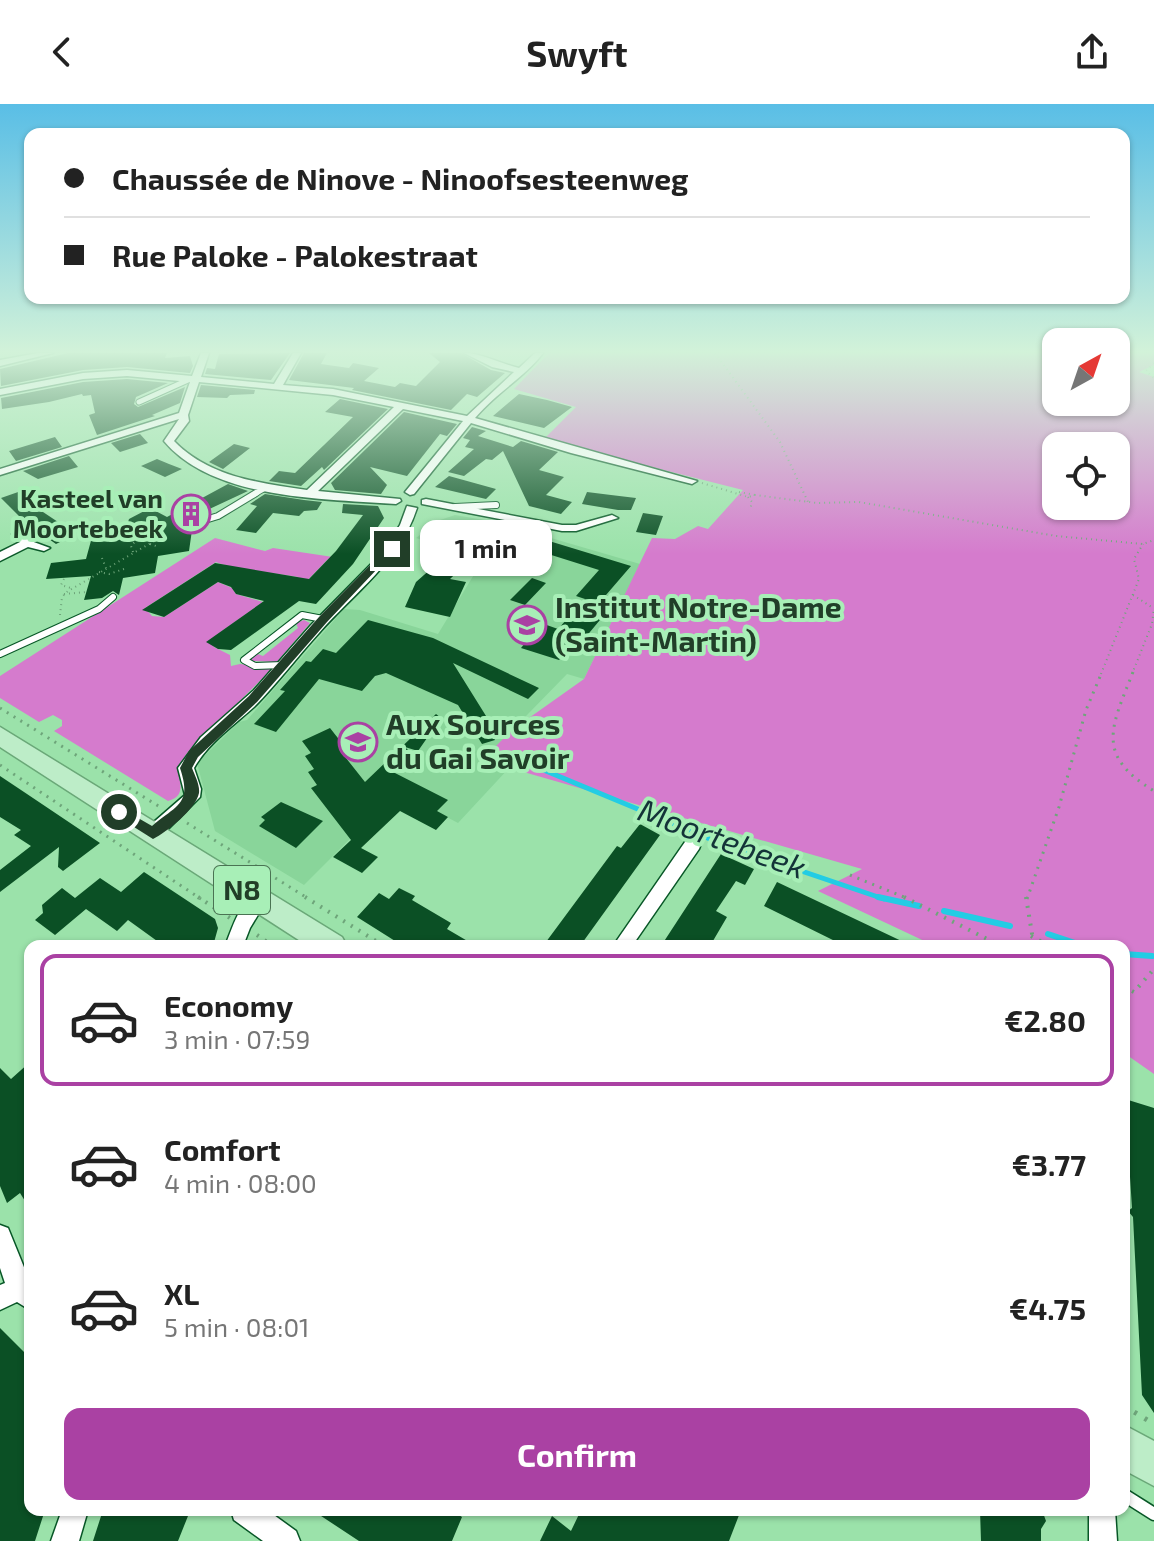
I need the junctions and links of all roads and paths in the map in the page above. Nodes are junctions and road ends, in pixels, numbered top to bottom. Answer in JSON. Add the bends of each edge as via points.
{"nodes":[{"id":1,"x":167,"y":420,"type":"edge"},
{"id":2,"x":184,"y":420,"type":"edge"},
{"id":3,"x":385,"y":420,"type":"edge"},
{"id":4,"x":470,"y":420,"type":"edge"},
{"id":5,"x":474,"y":420,"type":"edge"},
{"id":6,"x":766,"y":420,"type":"edge"},
{"id":7,"x":0,"y":472,"type":"edge"},
{"id":8,"x":692,"y":481,"type":"joint"},
{"id":9,"x":265,"y":488,"type":"junction"},
{"id":10,"x":736,"y":491,"type":"junction"},
{"id":11,"x":410,"y":492,"type":"junction"},
{"id":12,"x":310,"y":493,"type":"junction"},
{"id":13,"x":755,"y":495,"type":"junction"},
{"id":14,"x":748,"y":497,"type":"junction"},
{"id":15,"x":396,"y":501,"type":"junction"},
{"id":16,"x":426,"y":502,"type":"junction"},
{"id":17,"x":808,"y":502,"type":"junction"},
{"id":18,"x":496,"y":505,"type":"dead end"},
{"id":19,"x":455,"y":507,"type":"junction"},
{"id":20,"x":411,"y":508,"type":"junction"},
{"id":21,"x":750,"y":510,"type":"dead end"},
{"id":22,"x":612,"y":518,"type":"dead end"},
{"id":23,"x":192,"y":524,"type":"dead end"},
{"id":24,"x":163,"y":536,"type":"dead end"},
{"id":25,"x":139,"y":537,"type":"dead end"},
{"id":26,"x":1154,"y":540,"type":"edge"},
{"id":27,"x":150,"y":544,"type":"junction"},
{"id":28,"x":1143,"y":544,"type":"junction"},
{"id":29,"x":159,"y":547,"type":"dead end"},
{"id":30,"x":44,"y":548,"type":"dead end"},
{"id":31,"x":133,"y":552,"type":"junction"},
{"id":32,"x":0,"y":557,"type":"edge"},
{"id":33,"x":102,"y":558,"type":"dead end"},
{"id":34,"x":106,"y":568,"type":"junction"},
{"id":35,"x":124,"y":569,"type":"dead end"},
{"id":36,"x":99,"y":572,"type":"junction"},
{"id":37,"x":64,"y":579,"type":"dead end"},
{"id":38,"x":71,"y":588,"type":"junction"},
{"id":39,"x":87,"y":592,"type":"dead end"},
{"id":40,"x":64,"y":594,"type":"junction"},
{"id":41,"x":1133,"y":595,"type":"junction"},
{"id":42,"x":113,"y":597,"type":"dead end"},
{"id":43,"x":1154,"y":608,"type":"edge"},
{"id":44,"x":323,"y":619,"type":"junction"},
{"id":45,"x":62,"y":626,"type":"junction"},
{"id":46,"x":0,"y":654,"type":"edge"},
{"id":47,"x":283,"y":665,"type":"junction"},
{"id":48,"x":0,"y":708,"type":"edge"},
{"id":49,"x":0,"y":736,"type":"edge"},
{"id":50,"x":0,"y":765,"type":"edge"},
{"id":51,"x":1154,"y":791,"type":"edge"},
{"id":52,"x":164,"y":824,"type":"junction"},
{"id":53,"x":693,"y":844,"type":"dead end"},
{"id":54,"x":850,"y":875,"type":"dead end"},
{"id":55,"x":258,"y":900,"type":"junction"},
{"id":56,"x":242,"y":925,"type":"junction"},
{"id":57,"x":1030,"y":936,"type":"junction"},
{"id":58,"x":236,"y":940,"type":"edge"},
{"id":59,"x":264,"y":940,"type":"edge"},
{"id":60,"x":322,"y":940,"type":"edge"},
{"id":61,"x":373,"y":940,"type":"edge"},
{"id":62,"x":626,"y":940,"type":"edge"},
{"id":63,"x":989,"y":940,"type":"edge"},
{"id":64,"x":1032,"y":940,"type":"edge"},
{"id":65,"x":1038,"y":940,"type":"edge"},
{"id":66,"x":1154,"y":969,"type":"edge"},
{"id":67,"x":1130,"y":990,"type":"edge"},
{"id":68,"x":0,"y":1236,"type":"edge"},
{"id":69,"x":12,"y":1293,"type":"edge"},
{"id":70,"x":1130,"y":1410,"type":"edge"},
{"id":71,"x":1154,"y":1424,"type":"edge"},
{"id":72,"x":1130,"y":1450,"type":"edge"},
{"id":73,"x":1154,"y":1465,"type":"edge"},
{"id":74,"x":1130,"y":1499,"type":"edge"},
{"id":75,"x":1154,"y":1514,"type":"edge"},
{"id":76,"x":73,"y":1516,"type":"edge"},
{"id":77,"x":252,"y":1516,"type":"edge"},
{"id":78,"x":1102,"y":1516,"type":"edge"},
{"id":79,"x":65,"y":1541,"type":"edge"},
{"id":80,"x":286,"y":1541,"type":"edge"},
{"id":81,"x":1103,"y":1541,"type":"edge"}],
"edges":[{"from":1,"to":7,"type":"street"},
{"from":2,"to":9,"type":"street","via":[[169,441],[177,454]]},
{"from":3,"to":12,"type":"street"},
{"from":4,"to":11,"type":"street"},
{"from":5,"to":8,"type":"street"},
{"from":6,"to":17,"type":"path","via":[[800,476]]},
{"from":8,"to":10,"type":"path"},
{"from":9,"to":12,"type":"street"},
{"from":9,"to":23,"type":"lane","via":[[209,523]]},
{"from":10,"to":13,"type":"path"},
{"from":10,"to":14,"type":"path"},
{"from":11,"to":15,"type":"street"},
{"from":11,"to":16,"type":"street","via":[[424,494]]},
{"from":12,"to":15,"type":"street"},
{"from":13,"to":14,"type":"path"},
{"from":13,"to":17,"type":"path"},
{"from":14,"to":21,"type":"path"},
{"from":15,"to":20,"type":"street"},
{"from":16,"to":19,"type":"street"},
{"from":16,"to":20,"type":"street"},
{"from":17,"to":28,"type":"path","via":[[859,502],[1056,536]]},
{"from":18,"to":19,"type":"lane"},
{"from":19,"to":22,"type":"street","via":[[562,528]]},
{"from":20,"to":44,"type":"street","via":[[392,549]]},
{"from":24,"to":27,"type":"path"},
{"from":25,"to":31,"type":"path","via":[[131,546]]},
{"from":26,"to":28,"type":"path"},
{"from":27,"to":29,"type":"path"},
{"from":27,"to":31,"type":"path"},
{"from":28,"to":41,"type":"path","via":[[1134,559],[1139,579]]},
{"from":30,"to":32,"type":"street","via":[[23,538]]},
{"from":31,"to":34,"type":"path"},
{"from":33,"to":34,"type":"path"},
{"from":34,"to":36,"type":"path"},
{"from":35,"to":36,"type":"path"},
{"from":36,"to":38,"type":"path"},
{"from":37,"to":38,"type":"path","via":[[61,585]]},
{"from":38,"to":40,"type":"path"},
{"from":39,"to":40,"type":"path"},
{"from":40,"to":45,"type":"path"},
{"from":41,"to":43,"type":"path"},
{"from":41,"to":57,"type":"path","via":[[1086,710],[1059,807],[1026,895]]},
{"from":42,"to":45,"type":"lane"},
{"from":43,"to":51,"type":"path","via":[[1114,729],[1116,758],[1135,780]]},
{"from":44,"to":47,"type":"street"},
{"from":44,"to":47,"type":"lane","via":[[302,615],[244,660],[255,666]]},
{"from":45,"to":46,"type":"lane"},
{"from":47,"to":52,"type":"street","via":[[193,755],[186,768],[192,797]]},
{"from":48,"to":52,"type":"path"},
{"from":49,"to":52,"type":"main road","number":"N8"},
{"from":50,"to":56,"type":"path"},
{"from":52,"to":55,"type":"main road","number":"N8"},
{"from":52,"to":61,"type":"path"},
{"from":53,"to":62,"type":"street"},
{"from":54,"to":63,"type":"path"},
{"from":55,"to":56,"type":"street"},
{"from":55,"to":60,"type":"main road","number":"N8"},
{"from":56,"to":58,"type":"street"},
{"from":56,"to":59,"type":"path"},
{"from":57,"to":64,"type":"path"},
{"from":57,"to":65,"type":"path"},
{"from":66,"to":67,"type":"path","via":[[1134,992]]},
{"from":68,"to":69,"type":"street"},
{"from":70,"to":71,"type":"path"},
{"from":72,"to":73,"type":"main road"},
{"from":74,"to":75,"type":"lane"},
{"from":76,"to":79,"type":"street"},
{"from":77,"to":80,"type":"street"},
{"from":78,"to":81,"type":"street"}]}
